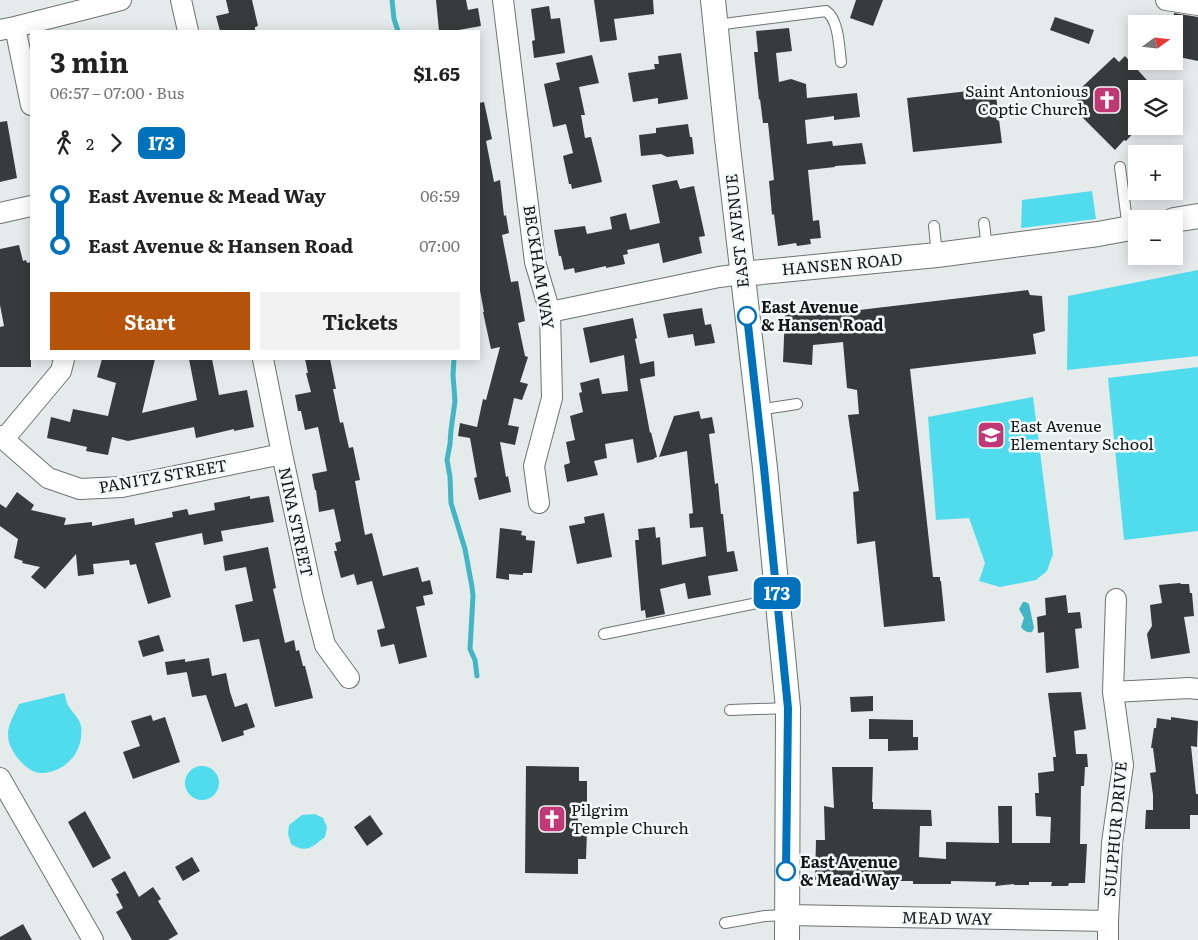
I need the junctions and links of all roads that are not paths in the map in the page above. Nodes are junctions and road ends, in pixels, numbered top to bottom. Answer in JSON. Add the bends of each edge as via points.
{"nodes":[{"id":1,"x":121,"y":0,"type":"edge"},
{"id":2,"x":181,"y":0,"type":"edge"},
{"id":3,"x":503,"y":0,"type":"edge"},
{"id":4,"x":713,"y":0,"type":"edge"},
{"id":5,"x":1166,"y":0,"type":"edge"},
{"id":6,"x":1198,"y":5,"type":"edge"},
{"id":7,"x":716,"y":25,"type":"junction"},
{"id":8,"x":7,"y":29,"type":"edge"},
{"id":9,"x":188,"y":30,"type":"edge"},
{"id":10,"x":841,"y":62,"type":"dead end"},
{"id":11,"x":30,"y":102,"type":"edge"},
{"id":12,"x":1120,"y":167,"type":"dead end"},
{"id":13,"x":30,"y":206,"type":"edge"},
{"id":14,"x":1128,"y":210,"type":"edge"},
{"id":15,"x":0,"y":213,"type":"edge"},
{"id":16,"x":1198,"y":216,"type":"edge"},
{"id":17,"x":1183,"y":218,"type":"edge"},
{"id":18,"x":984,"y":223,"type":"dead end"},
{"id":19,"x":934,"y":226,"type":"dead end"},
{"id":20,"x":1128,"y":229,"type":"edge"},
{"id":21,"x":987,"y":249,"type":"junction"},
{"id":22,"x":937,"y":256,"type":"junction"},
{"id":23,"x":742,"y":274,"type":"junction"},
{"id":24,"x":550,"y":312,"type":"junction"},
{"id":25,"x":64,"y":360,"type":"edge"},
{"id":26,"x":264,"y":360,"type":"edge"},
{"id":27,"x":797,"y":404,"type":"dead end"},
{"id":28,"x":758,"y":410,"type":"junction"},
{"id":29,"x":2,"y":438,"type":"edge"},
{"id":30,"x":282,"y":454,"type":"junction"},
{"id":31,"x":539,"y":504,"type":"dead end"},
{"id":32,"x":1116,"y":599,"type":"dead end"},
{"id":33,"x":778,"y":600,"type":"junction"},
{"id":34,"x":604,"y":634,"type":"dead end"},
{"id":35,"x":349,"y":678,"type":"dead end"},
{"id":36,"x":1198,"y":690,"type":"edge"},
{"id":37,"x":1113,"y":692,"type":"junction"},
{"id":38,"x":788,"y":708,"type":"junction"},
{"id":39,"x":730,"y":710,"type":"dead end"},
{"id":40,"x":0,"y":778,"type":"edge"},
{"id":41,"x":787,"y":915,"type":"junction"},
{"id":42,"x":726,"y":923,"type":"dead end"},
{"id":43,"x":1108,"y":930,"type":"edge"},
{"id":44,"x":93,"y":940,"type":"edge"},
{"id":45,"x":787,"y":940,"type":"edge"}],
"edges":[{"from":1,"to":8,"type":"street"},
{"from":2,"to":9,"type":"street"},
{"from":3,"to":24,"type":"street","name":"BECKHAM WAY","via":[[535,262]]},
{"from":4,"to":7,"type":"street","name":"EAST AVENUE"},
{"from":5,"to":6,"type":"street"},
{"from":7,"to":10,"type":"lane","via":[[826,11],[833,18]]},
{"from":7,"to":23,"type":"street","name":"EAST AVENUE"},
{"from":8,"to":11,"type":"street"},
{"from":12,"to":14,"type":"lane"},
{"from":13,"to":15,"type":"street"},
{"from":16,"to":17,"type":"street"},
{"from":18,"to":21,"type":"lane"},
{"from":19,"to":22,"type":"lane"},
{"from":20,"to":21,"type":"street","name":"HANSEN ROAD"},
{"from":21,"to":22,"type":"street","name":"HANSEN ROAD"},
{"from":22,"to":23,"type":"street","name":"HANSEN ROAD"},
{"from":23,"to":24,"type":"street","name":"HANSEN ROAD"},
{"from":23,"to":28,"type":"street","name":"EAST AVENUE"},
{"from":24,"to":31,"type":"street","name":"BECKHAM WAY","via":[[552,398],[534,466]]},
{"from":25,"to":29,"type":"street","via":[[61,371]]},
{"from":26,"to":30,"type":"street","name":"NINA STREET"},
{"from":27,"to":28,"type":"lane"},
{"from":28,"to":33,"type":"street","name":"EAST AVENUE"},
{"from":29,"to":30,"type":"street","name":"PANITZ STREET","via":[[48,478],[80,489],[122,486]]},
{"from":30,"to":35,"type":"street","name":"NINA STREET","via":[[325,645]]},
{"from":32,"to":37,"type":"street","name":"SULPHUR DRIVE"},
{"from":33,"to":34,"type":"lane"},
{"from":33,"to":38,"type":"street","name":"EAST AVENUE"},
{"from":36,"to":37,"type":"street"},
{"from":37,"to":43,"type":"street","name":"SULPHUR DRIVE","via":[[1123,765],[1112,843]]},
{"from":38,"to":39,"type":"lane"},
{"from":38,"to":41,"type":"street","name":"EAST AVENUE"},
{"from":40,"to":44,"type":"street"},
{"from":41,"to":42,"type":"lane"},
{"from":41,"to":43,"type":"street","name":"MEAD WAY"},
{"from":41,"to":45,"type":"street","name":"EAST AVENUE"}]}
